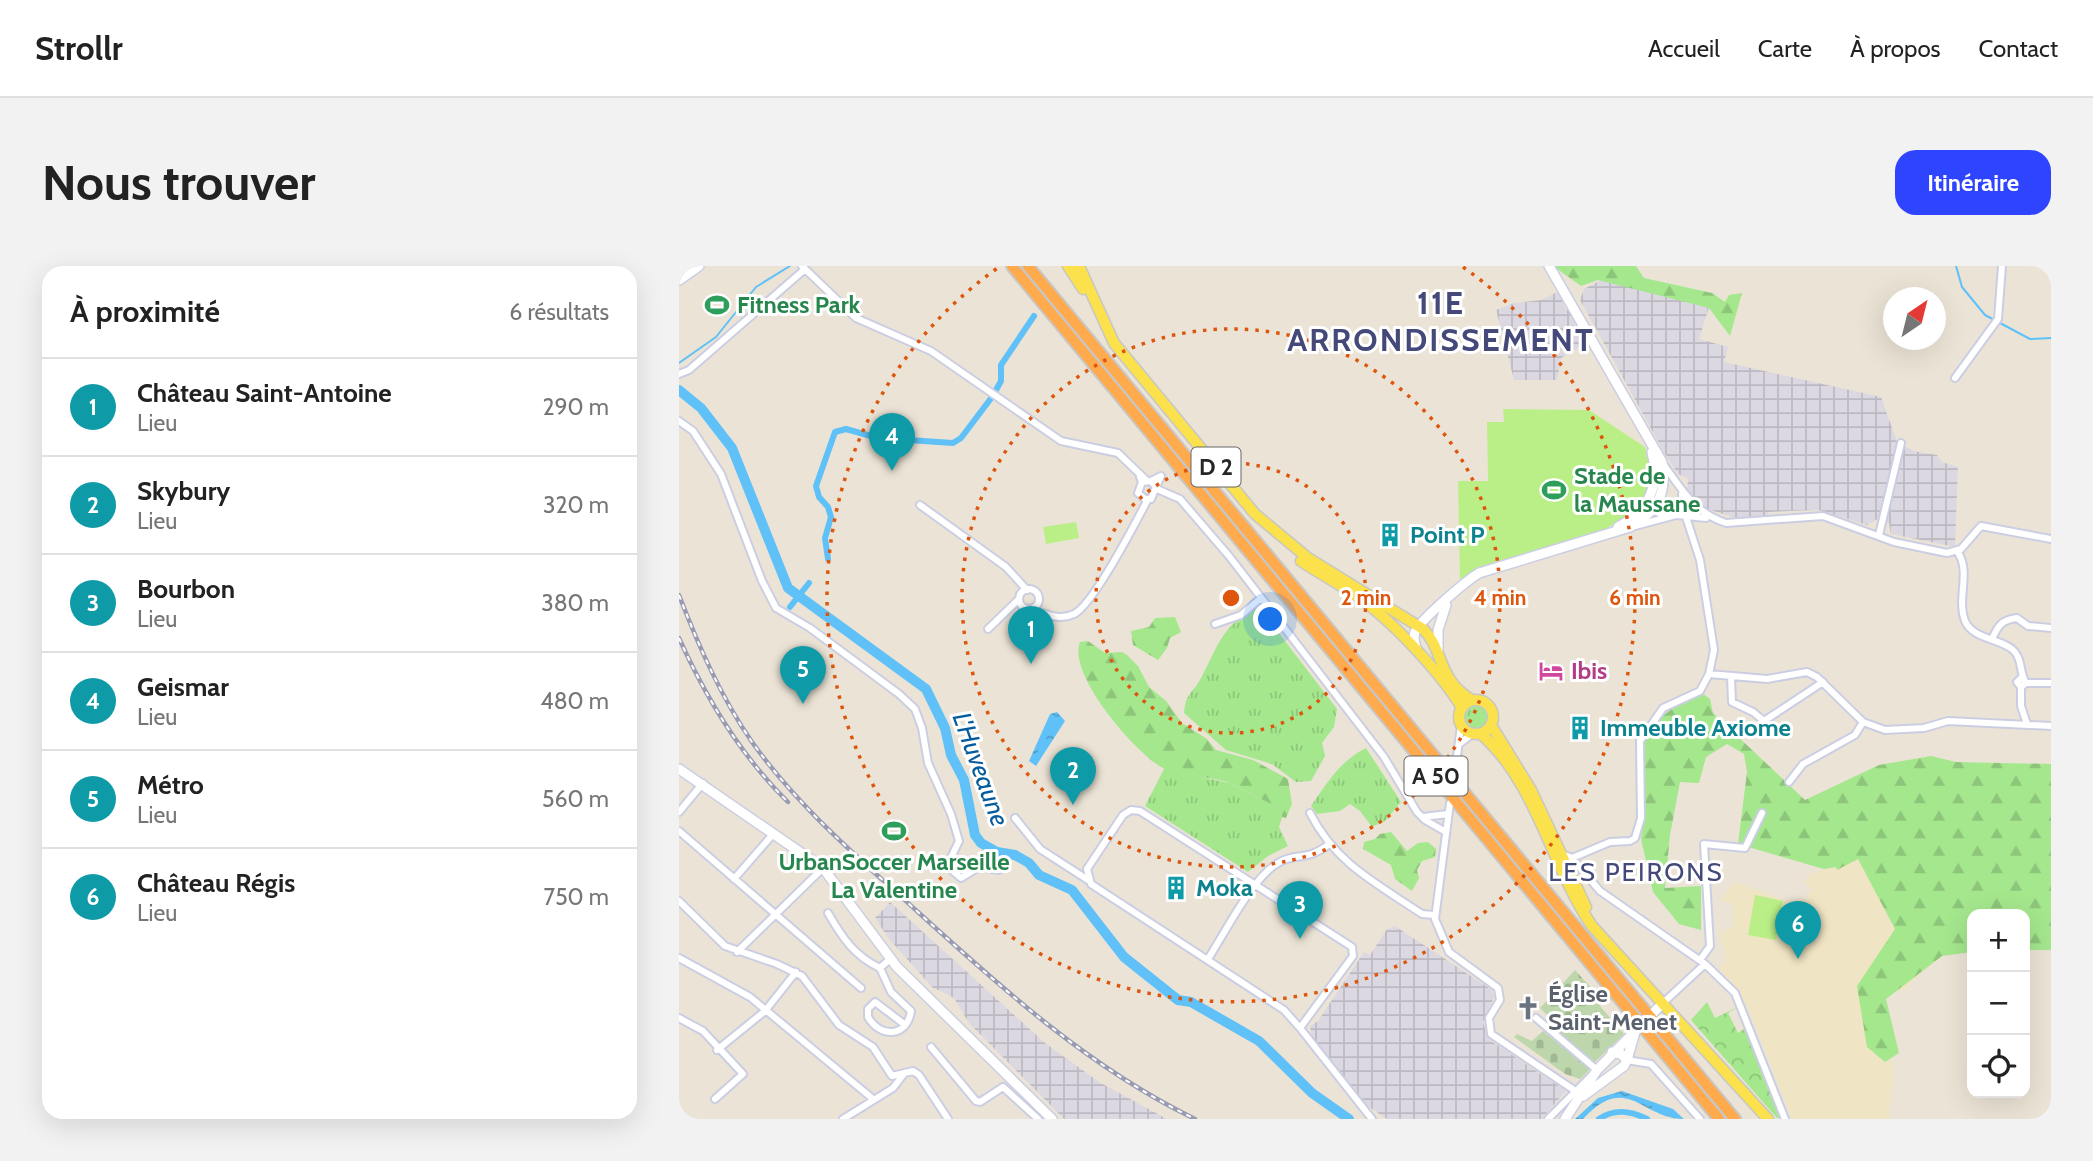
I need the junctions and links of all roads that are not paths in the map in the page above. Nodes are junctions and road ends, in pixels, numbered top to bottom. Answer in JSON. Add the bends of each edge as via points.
{"nodes":[{"id":1,"x":691,"y":266,"type":"edge"},
{"id":2,"x":699,"y":266,"type":"edge"},
{"id":3,"x":1012,"y":266,"type":"edge"},
{"id":4,"x":1028,"y":266,"type":"edge"},
{"id":5,"x":1068,"y":266,"type":"edge"},
{"id":6,"x":1079,"y":266,"type":"edge"},
{"id":7,"x":1085,"y":266,"type":"edge"},
{"id":8,"x":1549,"y":266,"type":"edge"},
{"id":9,"x":2002,"y":266,"type":"edge"},
{"id":10,"x":804,"y":268,"type":"edge"},
{"id":11,"x":679,"y":275,"type":"edge"},
{"id":12,"x":679,"y":280,"type":"edge"},
{"id":13,"x":1095,"y":304,"type":"junction"},
{"id":14,"x":679,"y":374,"type":"edge"},
{"id":15,"x":1955,"y":378,"type":"dead end"},
{"id":16,"x":679,"y":421,"type":"edge"},
{"id":17,"x":1901,"y":443,"type":"dead end"},
{"id":18,"x":1651,"y":449,"type":"junction"},
{"id":19,"x":1662,"y":463,"type":"junction"},
{"id":20,"x":1162,"y":475,"type":"dead end"},
{"id":21,"x":1664,"y":485,"type":"junction"},
{"id":22,"x":1151,"y":486,"type":"junction"},
{"id":23,"x":1681,"y":491,"type":"junction"},
{"id":24,"x":1652,"y":494,"type":"junction"},
{"id":25,"x":1145,"y":499,"type":"junction"},
{"id":26,"x":921,"y":505,"type":"dead end"},
{"id":27,"x":1654,"y":510,"type":"junction"},
{"id":28,"x":1676,"y":514,"type":"junction"},
{"id":29,"x":1685,"y":514,"type":"junction"},
{"id":30,"x":1665,"y":517,"type":"junction"},
{"id":31,"x":1711,"y":518,"type":"junction"},
{"id":32,"x":1630,"y":527,"type":"junction"},
{"id":33,"x":1601,"y":535,"type":"junction"},
{"id":34,"x":1879,"y":535,"type":"junction"},
{"id":35,"x":2051,"y":539,"type":"edge"},
{"id":36,"x":1957,"y":551,"type":"junction"},
{"id":37,"x":1018,"y":583,"type":"junction"},
{"id":38,"x":1027,"y":590,"type":"junction"},
{"id":39,"x":1451,"y":595,"type":"junction"},
{"id":40,"x":1019,"y":597,"type":"junction"},
{"id":41,"x":1261,"y":598,"type":"junction"},
{"id":42,"x":1038,"y":601,"type":"junction"},
{"id":43,"x":1086,"y":601,"type":"junction"},
{"id":44,"x":1023,"y":607,"type":"junction"},
{"id":45,"x":1031,"y":609,"type":"junction"},
{"id":46,"x":1008,"y":610,"type":"junction"},
{"id":47,"x":1430,"y":617,"type":"junction"},
{"id":48,"x":1403,"y":620,"type":"junction"},
{"id":49,"x":1215,"y":624,"type":"dead end"},
{"id":50,"x":1417,"y":627,"type":"junction"},
{"id":51,"x":2051,"y":628,"type":"edge"},
{"id":52,"x":988,"y":629,"type":"dead end"},
{"id":53,"x":1991,"y":639,"type":"junction"},
{"id":54,"x":1422,"y":659,"type":"junction"},
{"id":55,"x":1440,"y":664,"type":"junction"},
{"id":56,"x":1709,"y":674,"type":"junction"},
{"id":57,"x":1731,"y":677,"type":"junction"},
{"id":58,"x":1823,"y":682,"type":"junction"},
{"id":59,"x":2023,"y":683,"type":"junction"},
{"id":60,"x":2051,"y":683,"type":"edge"},
{"id":61,"x":1472,"y":700,"type":"junction"},
{"id":62,"x":2021,"y":706,"type":"junction"},
{"id":63,"x":1462,"y":708,"type":"junction"},
{"id":64,"x":1764,"y":721,"type":"junction"},
{"id":65,"x":1863,"y":722,"type":"junction"},
{"id":66,"x":2020,"y":723,"type":"junction"},
{"id":67,"x":1491,"y":725,"type":"junction"},
{"id":68,"x":1461,"y":726,"type":"junction"},
{"id":69,"x":2051,"y":726,"type":"edge"},
{"id":70,"x":1775,"y":730,"type":"dead end"},
{"id":71,"x":1476,"y":734,"type":"junction"},
{"id":72,"x":1458,"y":746,"type":"junction"},
{"id":73,"x":679,"y":763,"type":"edge"},
{"id":74,"x":679,"y":769,"type":"edge"},
{"id":75,"x":1455,"y":771,"type":"dead end"},
{"id":76,"x":1789,"y":782,"type":"dead end"},
{"id":77,"x":703,"y":783,"type":"junction"},
{"id":78,"x":1450,"y":803,"type":"dead end"},
{"id":79,"x":679,"y":812,"type":"edge"},
{"id":80,"x":1310,"y":813,"type":"dead end"},
{"id":81,"x":1762,"y":813,"type":"dead end"},
{"id":82,"x":1448,"y":814,"type":"junction"},
{"id":83,"x":1421,"y":817,"type":"junction"},
{"id":84,"x":1015,"y":818,"type":"dead end"},
{"id":85,"x":679,"y":831,"type":"edge"},
{"id":86,"x":775,"y":832,"type":"junction"},
{"id":87,"x":1446,"y":832,"type":"junction"},
{"id":88,"x":1328,"y":845,"type":"junction"},
{"id":89,"x":1562,"y":854,"type":"junction"},
{"id":90,"x":1572,"y":858,"type":"junction"},
{"id":91,"x":823,"y":868,"type":"junction"},
{"id":92,"x":999,"y":870,"type":"dead end"},
{"id":93,"x":734,"y":879,"type":"junction"},
{"id":94,"x":1088,"y":880,"type":"junction"},
{"id":95,"x":1566,"y":880,"type":"junction"},
{"id":96,"x":1591,"y":884,"type":"junction"},
{"id":97,"x":1256,"y":886,"type":"junction"},
{"id":98,"x":1578,"y":889,"type":"junction"},
{"id":99,"x":679,"y":901,"type":"edge"},
{"id":100,"x":774,"y":913,"type":"junction"},
{"id":101,"x":828,"y":913,"type":"dead end"},
{"id":102,"x":1434,"y":915,"type":"junction"},
{"id":103,"x":1605,"y":937,"type":"junction"},
{"id":104,"x":737,"y":952,"type":"junction"},
{"id":105,"x":679,"y":958,"type":"edge"},
{"id":106,"x":890,"y":959,"type":"junction"},
{"id":107,"x":1210,"y":961,"type":"junction"},
{"id":108,"x":1702,"y":962,"type":"junction"},
{"id":109,"x":880,"y":968,"type":"junction"},
{"id":110,"x":796,"y":972,"type":"junction"},
{"id":111,"x":862,"y":988,"type":"dead end"},
{"id":112,"x":1663,"y":1003,"type":"junction"},
{"id":113,"x":1637,"y":1009,"type":"junction"},
{"id":114,"x":765,"y":1011,"type":"junction"},
{"id":115,"x":679,"y":1017,"type":"edge"},
{"id":116,"x":1536,"y":1018,"type":"dead end"},
{"id":117,"x":904,"y":1024,"type":"junction"},
{"id":118,"x":1300,"y":1028,"type":"junction"},
{"id":119,"x":1637,"y":1030,"type":"junction"},
{"id":120,"x":931,"y":1047,"type":"dead end"},
{"id":121,"x":717,"y":1050,"type":"junction"},
{"id":122,"x":1612,"y":1052,"type":"junction"},
{"id":123,"x":1627,"y":1060,"type":"junction"},
{"id":124,"x":1597,"y":1070,"type":"junction"},
{"id":125,"x":903,"y":1075,"type":"junction"},
{"id":126,"x":1611,"y":1077,"type":"junction"},
{"id":127,"x":1736,"y":1086,"type":"junction"},
{"id":128,"x":1574,"y":1090,"type":"junction"},
{"id":129,"x":715,"y":1099,"type":"dead end"},
{"id":130,"x":873,"y":1099,"type":"junction"},
{"id":131,"x":1574,"y":1104,"type":"junction"},
{"id":132,"x":1784,"y":1118,"type":"edge"},
{"id":133,"x":843,"y":1119,"type":"edge"},
{"id":134,"x":948,"y":1119,"type":"edge"},
{"id":135,"x":1038,"y":1119,"type":"edge"},
{"id":136,"x":1052,"y":1119,"type":"edge"},
{"id":137,"x":1372,"y":1119,"type":"edge"},
{"id":138,"x":1548,"y":1119,"type":"edge"},
{"id":139,"x":1565,"y":1119,"type":"edge"},
{"id":140,"x":1700,"y":1119,"type":"edge"},
{"id":141,"x":1719,"y":1119,"type":"edge"},
{"id":142,"x":1735,"y":1119,"type":"edge"},
{"id":143,"x":1759,"y":1119,"type":"edge"},
{"id":144,"x":1768,"y":1119,"type":"edge"}],
"edges":[{"from":1,"to":11,"type":"main road"},
{"from":2,"to":12,"type":"main road"},
{"from":3,"to":113,"type":"highway","number":"A 50"},
{"from":4,"to":113,"type":"highway","number":"A 50"},
{"from":5,"to":54,"type":"main road","number":"D 2","via":[[1113,348],[1262,529],[1305,564],[1362,600]]},
{"from":6,"to":13,"type":"main road","number":"D 2"},
{"from":7,"to":13,"type":"main road"},
{"from":8,"to":18,"type":"main road"},
{"from":9,"to":15,"type":"street","via":[[1996,322]]},
{"from":10,"to":14,"type":"street"},
{"from":10,"to":22,"type":"street","via":[[856,317],[931,351],[1061,441],[1111,450],[1124,457]]},
{"from":13,"to":48,"type":"main road","number":"D 2","via":[[1123,355],[1262,521],[1297,551],[1365,591]]},
{"from":16,"to":92,"type":"street","via":[[693,431],[721,474],[776,607],[915,709],[928,764],[959,841],[947,866],[961,878],[979,867]]},
{"from":17,"to":34,"type":"street"},
{"from":18,"to":19,"type":"main road"},
{"from":18,"to":24,"type":"main road","via":[[1655,466]]},
{"from":19,"to":21,"type":"main road"},
{"from":19,"to":23,"type":"street"},
{"from":20,"to":22,"type":"street"},
{"from":21,"to":23,"type":"street"},
{"from":21,"to":24,"type":"street"},
{"from":21,"to":27,"type":"main road"},
{"from":22,"to":25,"type":"street"},
{"from":22,"to":25,"type":"street","via":[[1138,489]]},
{"from":22,"to":41,"type":"street","via":[[1180,499]]},
{"from":23,"to":28,"type":"street","via":[[1683,504]]},
{"from":23,"to":31,"type":"street"},
{"from":24,"to":27,"type":"street"},
{"from":24,"to":33,"type":"main road","via":[[1631,519]]},
{"from":25,"to":43,"type":"street","via":[[1134,530]]},
{"from":26,"to":37,"type":"street","via":[[1006,567]]},
{"from":27,"to":30,"type":"street"},
{"from":27,"to":32,"type":"main road"},
{"from":28,"to":29,"type":"street"},
{"from":28,"to":30,"type":"street"},
{"from":29,"to":31,"type":"street"},
{"from":29,"to":56,"type":"street","via":[[1700,560],[1714,650]]},
{"from":30,"to":32,"type":"street"},
{"from":31,"to":34,"type":"street","via":[[1746,524],[1823,516]]},
{"from":32,"to":33,"type":"main road"},
{"from":33,"to":39,"type":"main road","via":[[1487,569]]},
{"from":34,"to":36,"type":"street","via":[[1912,547]]},
{"from":35,"to":36,"type":"street","via":[[1981,526]]},
{"from":36,"to":53,"type":"street","via":[[1964,564],[1964,620],[1971,630]]},
{"from":37,"to":38,"type":"street"},
{"from":37,"to":40,"type":"street"},
{"from":38,"to":40,"type":"street"},
{"from":38,"to":42,"type":"street","via":[[1036,593]]},
{"from":39,"to":47,"type":"main road"},
{"from":39,"to":55,"type":"main road","via":[[1438,630]]},
{"from":40,"to":44,"type":"street"},
{"from":40,"to":46,"type":"street"},
{"from":41,"to":49,"type":"street","via":[[1241,615]]},
{"from":41,"to":83,"type":"street","via":[[1384,757]]},
{"from":42,"to":43,"type":"street","via":[[1047,611],[1061,614]]},
{"from":42,"to":45,"type":"street"},
{"from":43,"to":45,"type":"street","via":[[1075,614],[1061,617]]},
{"from":44,"to":45,"type":"street"},
{"from":44,"to":46,"type":"street"},
{"from":46,"to":52,"type":"street"},
{"from":47,"to":48,"type":"main road"},
{"from":47,"to":50,"type":"main road"},
{"from":48,"to":50,"type":"main road","number":"D 2"},
{"from":50,"to":54,"type":"main road","via":[[1413,642]]},
{"from":50,"to":55,"type":"main road","number":"D 2","via":[[1433,642]]},
{"from":51,"to":53,"type":"street","via":[[2007,619]]},
{"from":53,"to":59,"type":"street","via":[[2016,653]]},
{"from":54,"to":63,"type":"main road","number":"D 2"},
{"from":55,"to":61,"type":"main road","number":"D 2","via":[[1460,692]]},
{"from":56,"to":57,"type":"street"},
{"from":56,"to":90,"type":"street","via":[[1700,691],[1663,708],[1640,741],[1641,818],[1635,838],[1609,842]]},
{"from":57,"to":58,"type":"street","via":[[1767,679],[1807,671]]},
{"from":57,"to":64,"type":"street","via":[[1732,702]]},
{"from":58,"to":64,"type":"street"},
{"from":58,"to":65,"type":"street"},
{"from":59,"to":60,"type":"street"},
{"from":59,"to":62,"type":"street"},
{"from":61,"to":63,"type":"main road"},
{"from":61,"to":67,"type":"main road","via":[[1490,708]]},
{"from":62,"to":66,"type":"street"},
{"from":62,"to":66,"type":"street"},
{"from":63,"to":68,"type":"main road"},
{"from":64,"to":70,"type":"street"},
{"from":65,"to":66,"type":"street","via":[[1877,729],[1901,731],[1948,721]]},
{"from":65,"to":76,"type":"street","via":[[1856,734],[1803,764]]},
{"from":66,"to":69,"type":"street"},
{"from":67,"to":71,"type":"main road"},
{"from":67,"to":89,"type":"main road","via":[[1519,768]]},
{"from":68,"to":71,"type":"main road"},
{"from":68,"to":72,"type":"street"},
{"from":71,"to":72,"type":"street"},
{"from":71,"to":95,"type":"main road","via":[[1502,755]]},
{"from":72,"to":75,"type":"street"},
{"from":73,"to":77,"type":"main road"},
{"from":74,"to":77,"type":"main road"},
{"from":77,"to":79,"type":"street"},
{"from":77,"to":86,"type":"main road"},
{"from":78,"to":82,"type":"street"},
{"from":80,"to":88,"type":"street"},
{"from":81,"to":108,"type":"street","via":[[1745,848],[1704,844],[1710,946]]},
{"from":82,"to":83,"type":"street"},
{"from":82,"to":87,"type":"street"},
{"from":83,"to":87,"type":"street"},
{"from":84,"to":94,"type":"street","via":[[1040,849]]},
{"from":85,"to":93,"type":"street"},
{"from":86,"to":91,"type":"main road"},
{"from":86,"to":93,"type":"street"},
{"from":87,"to":102,"type":"street"},
{"from":88,"to":97,"type":"street","via":[[1313,857],[1276,864]]},
{"from":88,"to":102,"type":"street","via":[[1422,914]]},
{"from":89,"to":90,"type":"street"},
{"from":89,"to":98,"type":"main road"},
{"from":90,"to":96,"type":"street"},
{"from":91,"to":100,"type":"street"},
{"from":91,"to":106,"type":"main road"},
{"from":93,"to":100,"type":"street"},
{"from":94,"to":97,"type":"street","via":[[1087,869],[1131,810],[1140,811]]},
{"from":94,"to":107,"type":"street"},
{"from":95,"to":98,"type":"street","via":[[1572,889]]},
{"from":95,"to":103,"type":"main road","via":[[1592,926]]},
{"from":96,"to":98,"type":"street"},
{"from":96,"to":108,"type":"street"},
{"from":97,"to":107,"type":"street"},
{"from":97,"to":118,"type":"street","via":[[1348,943],[1354,952]]},
{"from":98,"to":103,"type":"main road"},
{"from":99,"to":104,"type":"street","via":[[725,947]]},
{"from":100,"to":104,"type":"street"},
{"from":100,"to":111,"type":"street"},
{"from":101,"to":109,"type":"street","via":[[850,948]]},
{"from":102,"to":128,"type":"street","via":[[1449,952],[1498,988],[1500,1000],[1489,1018],[1491,1034]]},
{"from":103,"to":112,"type":"main road"},
{"from":104,"to":110,"type":"street"},
{"from":105,"to":114,"type":"street","via":[[739,990]]},
{"from":106,"to":109,"type":"street"},
{"from":106,"to":136,"type":"main road"},
{"from":107,"to":118,"type":"street","via":[[1284,1010]]},
{"from":108,"to":112,"type":"street"},
{"from":108,"to":132,"type":"street","via":[[1735,993]]},
{"from":109,"to":117,"type":"street","via":[[891,992],[911,1011]]},
{"from":110,"to":114,"type":"street"},
{"from":110,"to":125,"type":"street","via":[[839,1025],[874,1048],[892,1076]]},
{"from":112,"to":119,"type":"main road"},
{"from":112,"to":127,"type":"main road"},
{"from":113,"to":141,"type":"highway","number":"A 50","via":[[1654,1040]]},
{"from":113,"to":142,"type":"highway","number":"A 50","via":[[1660,1029]]},
{"from":114,"to":121,"type":"street"},
{"from":114,"to":130,"type":"street"},
{"from":115,"to":121,"type":"street","via":[[703,1031]]},
{"from":116,"to":124,"type":"street"},
{"from":117,"to":117,"type":"street","via":[[895,1034],[882,1031],[868,1017],[868,1009],[874,1002]]},
{"from":118,"to":137,"type":"street"},
{"from":119,"to":122,"type":"main road"},
{"from":119,"to":123,"type":"main road"},
{"from":120,"to":135,"type":"street","via":[[976,1101],[1003,1087]]},
{"from":121,"to":129,"type":"street","via":[[743,1074]]},
{"from":122,"to":123,"type":"main road"},
{"from":122,"to":124,"type":"main road"},
{"from":123,"to":126,"type":"main road"},
{"from":123,"to":140,"type":"street","via":[[1651,1064]]},
{"from":124,"to":126,"type":"main road"},
{"from":124,"to":128,"type":"street"},
{"from":124,"to":131,"type":"main road"},
{"from":125,"to":130,"type":"street","via":[[893,1088]]},
{"from":125,"to":134,"type":"street","via":[[913,1071],[919,1075]]},
{"from":126,"to":131,"type":"main road"},
{"from":127,"to":143,"type":"main road"},
{"from":127,"to":144,"type":"main road"},
{"from":128,"to":138,"type":"street"},
{"from":130,"to":133,"type":"street"},
{"from":131,"to":139,"type":"main road"}]}
